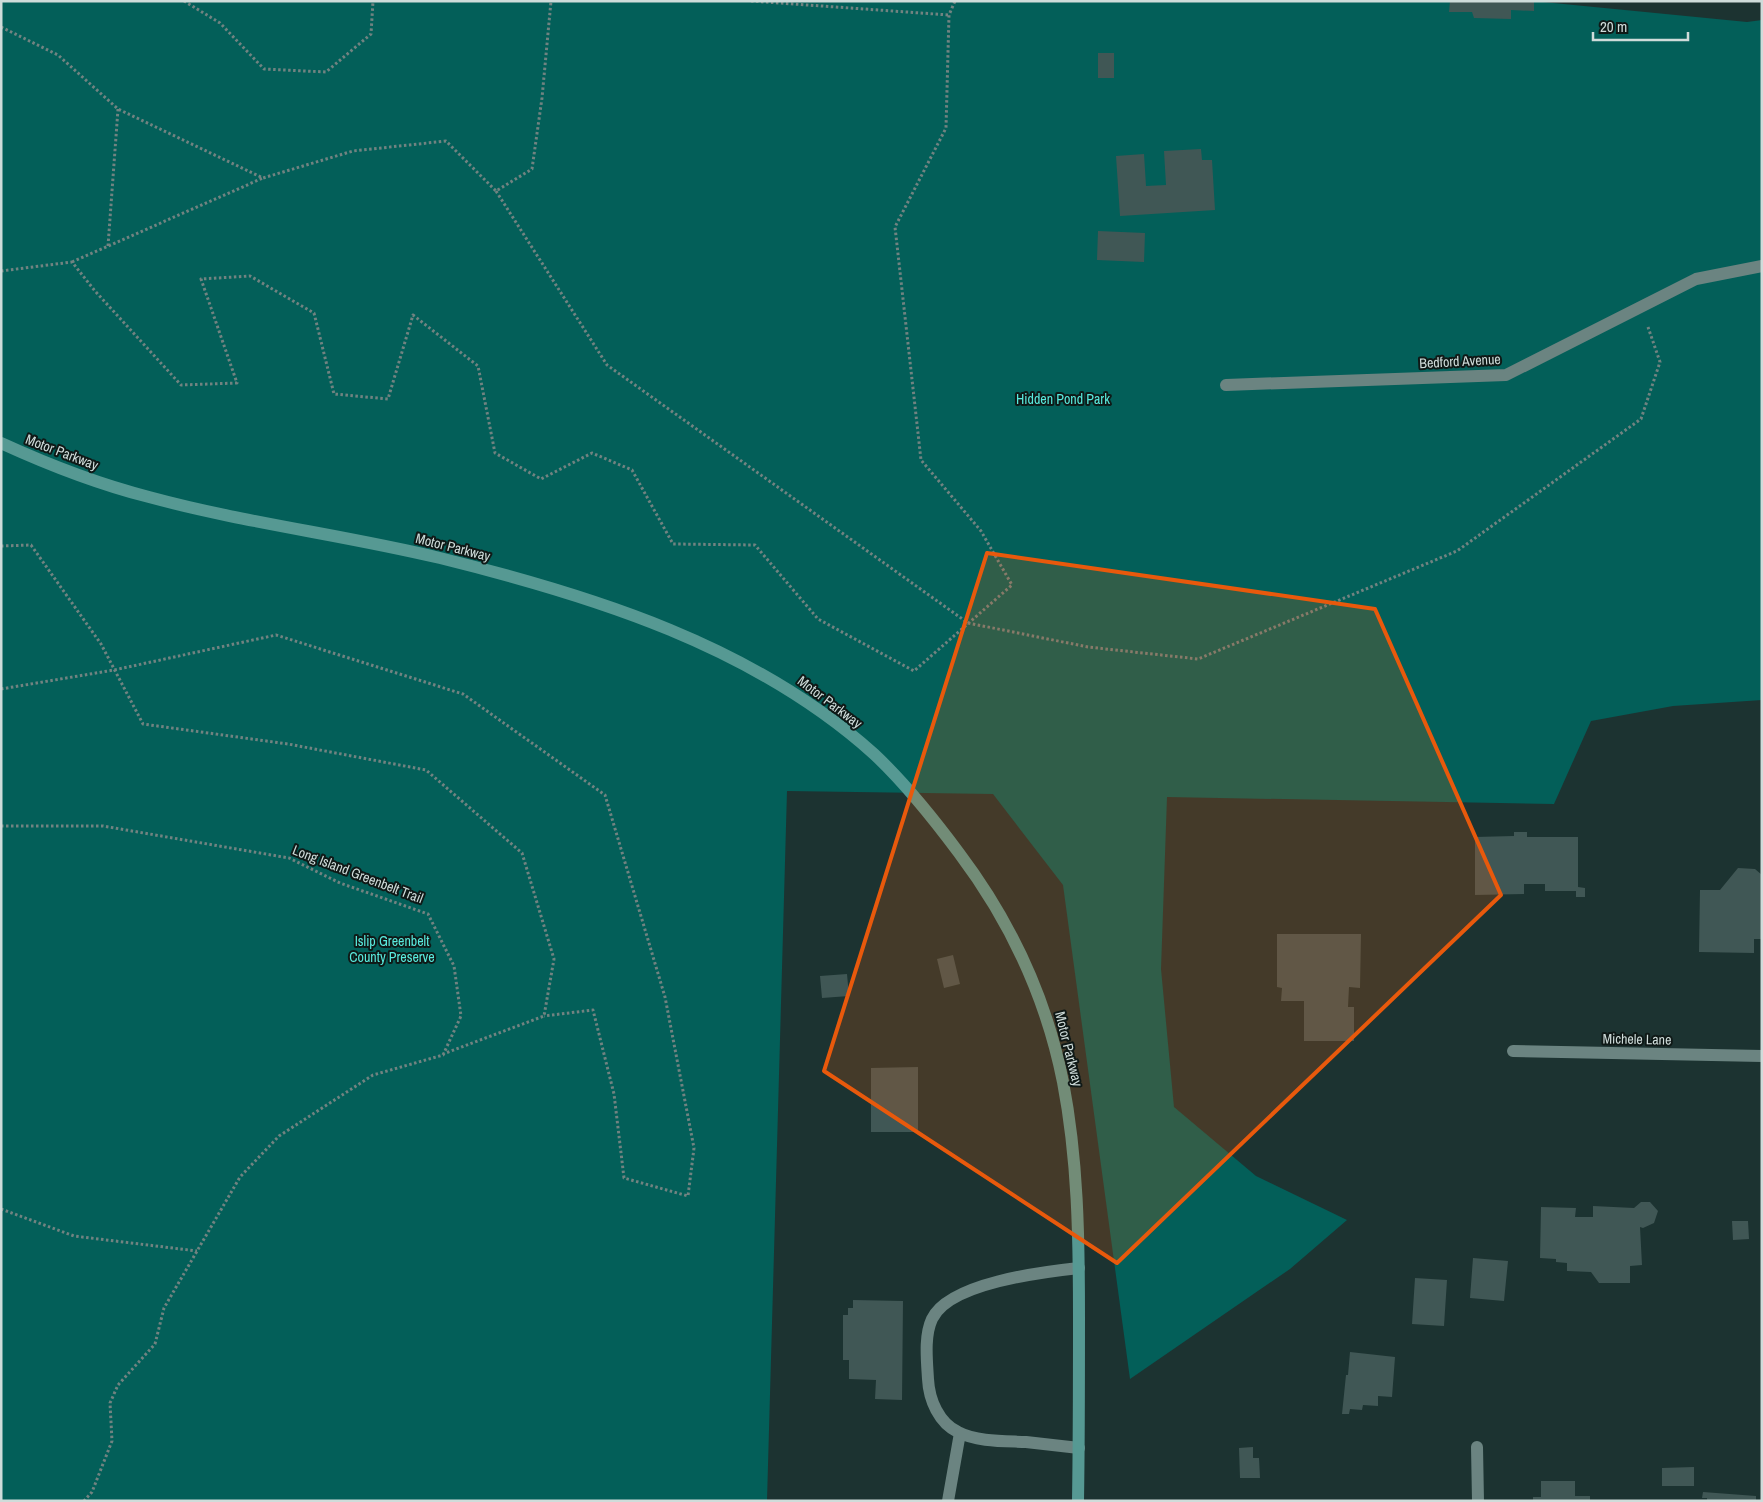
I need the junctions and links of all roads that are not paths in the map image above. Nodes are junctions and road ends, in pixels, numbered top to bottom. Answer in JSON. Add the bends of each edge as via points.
{"nodes":[{"id":1,"x":1762,"y":266,"type":"edge"},
{"id":2,"x":1226,"y":385,"type":"dead end"},
{"id":3,"x":1,"y":444,"type":"edge"},
{"id":4,"x":1512,"y":1051,"type":"dead end"},
{"id":5,"x":1762,"y":1056,"type":"edge"},
{"id":6,"x":1079,"y":1268,"type":"junction"},
{"id":7,"x":960,"y":1433,"type":"junction"},
{"id":8,"x":1477,"y":1447,"type":"dead end"},
{"id":9,"x":1079,"y":1448,"type":"junction"},
{"id":10,"x":948,"y":1501,"type":"edge"},
{"id":11,"x":1078,"y":1501,"type":"edge"},
{"id":12,"x":1478,"y":1501,"type":"edge"}],
"edges":[{"from":1,"to":2,"type":"street","name":"Bedford Avenue","via":[[1696,279],[1506,375]]},
{"from":3,"to":6,"type":"main road","name":"Motor Parkway","via":[[86,478],[146,497],[440,558],[589,599],[701,644],[793,692],[832,721],[874,754],[911,792],[972,871],[1018,946],[1042,1005],[1063,1080],[1075,1172]]},
{"from":4,"to":5,"type":"street","name":"Michele Lane"},
{"from":6,"to":7,"type":"street","via":[[1030,1274],[980,1287],[942,1305],[932,1319],[927,1342],[928,1384],[935,1408],[945,1424]]},
{"from":6,"to":9,"type":"main road","name":"Motor Parkway"},
{"from":7,"to":9,"type":"street","via":[[988,1440]]},
{"from":7,"to":10,"type":"street"},
{"from":8,"to":12,"type":"street"},
{"from":9,"to":11,"type":"main road","name":"Motor Parkway"}]}
